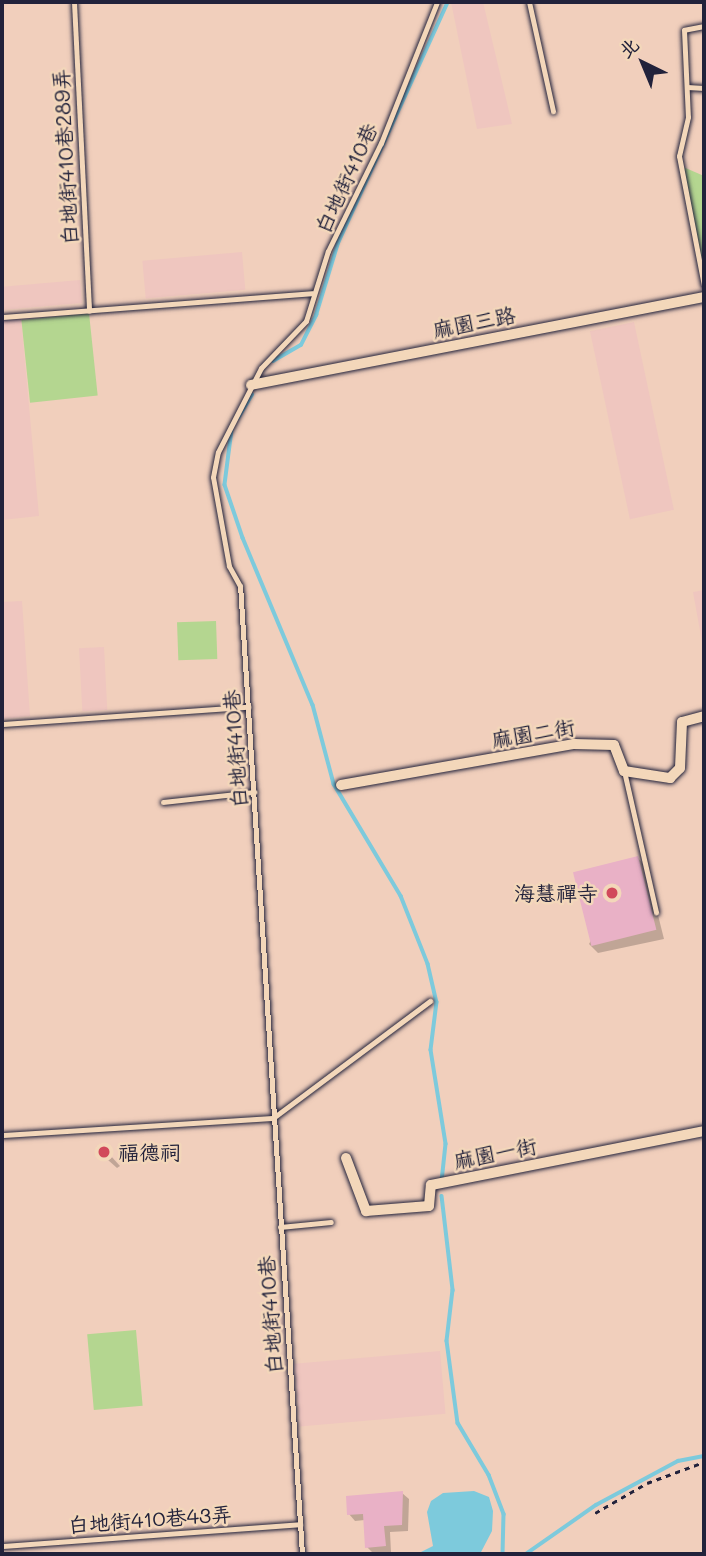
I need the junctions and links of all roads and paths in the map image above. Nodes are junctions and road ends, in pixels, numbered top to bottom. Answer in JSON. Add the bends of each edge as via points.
{"nodes":[{"id":1,"x":74,"y":2,"type":"edge"},
{"id":2,"x":437,"y":2,"type":"edge"},
{"id":3,"x":529,"y":2,"type":"edge"},
{"id":4,"x":704,"y":26,"type":"edge"},
{"id":5,"x":687,"y":87,"type":"junction"},
{"id":6,"x":704,"y":88,"type":"edge"},
{"id":7,"x":553,"y":111,"type":"dead end"},
{"id":8,"x":704,"y":286,"type":"edge"},
{"id":9,"x":312,"y":293,"type":"junction"},
{"id":10,"x":704,"y":297,"type":"edge"},
{"id":11,"x":89,"y":311,"type":"junction"},
{"id":12,"x":2,"y":317,"type":"edge"},
{"id":13,"x":251,"y":385,"type":"junction"},
{"id":14,"x":248,"y":707,"type":"junction"},
{"id":15,"x":704,"y":716,"type":"edge"},
{"id":16,"x":2,"y":724,"type":"edge"},
{"id":17,"x":625,"y":771,"type":"junction"},
{"id":18,"x":341,"y":785,"type":"dead end"},
{"id":19,"x":254,"y":792,"type":"junction"},
{"id":20,"x":163,"y":802,"type":"dead end"},
{"id":21,"x":656,"y":912,"type":"dead end"},
{"id":22,"x":430,"y":1001,"type":"dead end"},
{"id":23,"x":273,"y":1118,"type":"junction"},
{"id":24,"x":704,"y":1131,"type":"edge"},
{"id":25,"x":2,"y":1135,"type":"edge"},
{"id":26,"x":346,"y":1157,"type":"dead end"},
{"id":27,"x":331,"y":1222,"type":"dead end"},
{"id":28,"x":280,"y":1227,"type":"junction"},
{"id":29,"x":704,"y":1462,"type":"edge"},
{"id":30,"x":595,"y":1513,"type":"dead end"},
{"id":31,"x":300,"y":1524,"type":"junction"},
{"id":32,"x":2,"y":1546,"type":"edge"},
{"id":33,"x":302,"y":1554,"type":"edge"}],
"edges":[{"from":1,"to":11,"type":"lane","name":"白地街410巷289弄"},
{"from":2,"to":9,"type":"lane","name":"白地街410巷","via":[[391,118]]},
{"from":3,"to":7,"type":"lane"},
{"from":4,"to":5,"type":"lane","via":[[684,30]]},
{"from":5,"to":6,"type":"lane"},
{"from":5,"to":8,"type":"lane","via":[[688,117],[679,156]]},
{"from":9,"to":11,"type":"lane"},
{"from":9,"to":13,"type":"lane","name":"白地街410巷","via":[[306,321]]},
{"from":10,"to":13,"type":"street","name":"麻園三路"},
{"from":11,"to":12,"type":"lane"},
{"from":13,"to":14,"type":"lane","name":"白地街410巷","via":[[218,452],[213,477],[229,566],[240,586]]},
{"from":14,"to":16,"type":"lane"},
{"from":14,"to":19,"type":"lane","name":"白地街410巷"},
{"from":15,"to":17,"type":"street","via":[[682,722],[680,768],[670,778]]},
{"from":17,"to":18,"type":"street","name":"麻園二街","via":[[614,745],[574,744]]},
{"from":17,"to":21,"type":"lane"},
{"from":19,"to":20,"type":"lane"},
{"from":19,"to":23,"type":"lane","name":"白地街410巷"},
{"from":22,"to":23,"type":"lane"},
{"from":23,"to":25,"type":"lane"},
{"from":23,"to":28,"type":"lane","name":"白地街410巷"},
{"from":24,"to":26,"type":"street","name":"麻園一街","via":[[431,1185],[429,1206],[366,1211]]},
{"from":27,"to":28,"type":"lane"},
{"from":28,"to":31,"type":"lane","name":"白地街410巷"},
{"from":29,"to":30,"type":"path","via":[[647,1483]]},
{"from":31,"to":32,"type":"lane","name":"白地街410巷43弄"},
{"from":31,"to":33,"type":"lane","name":"白地街410巷"}]}
